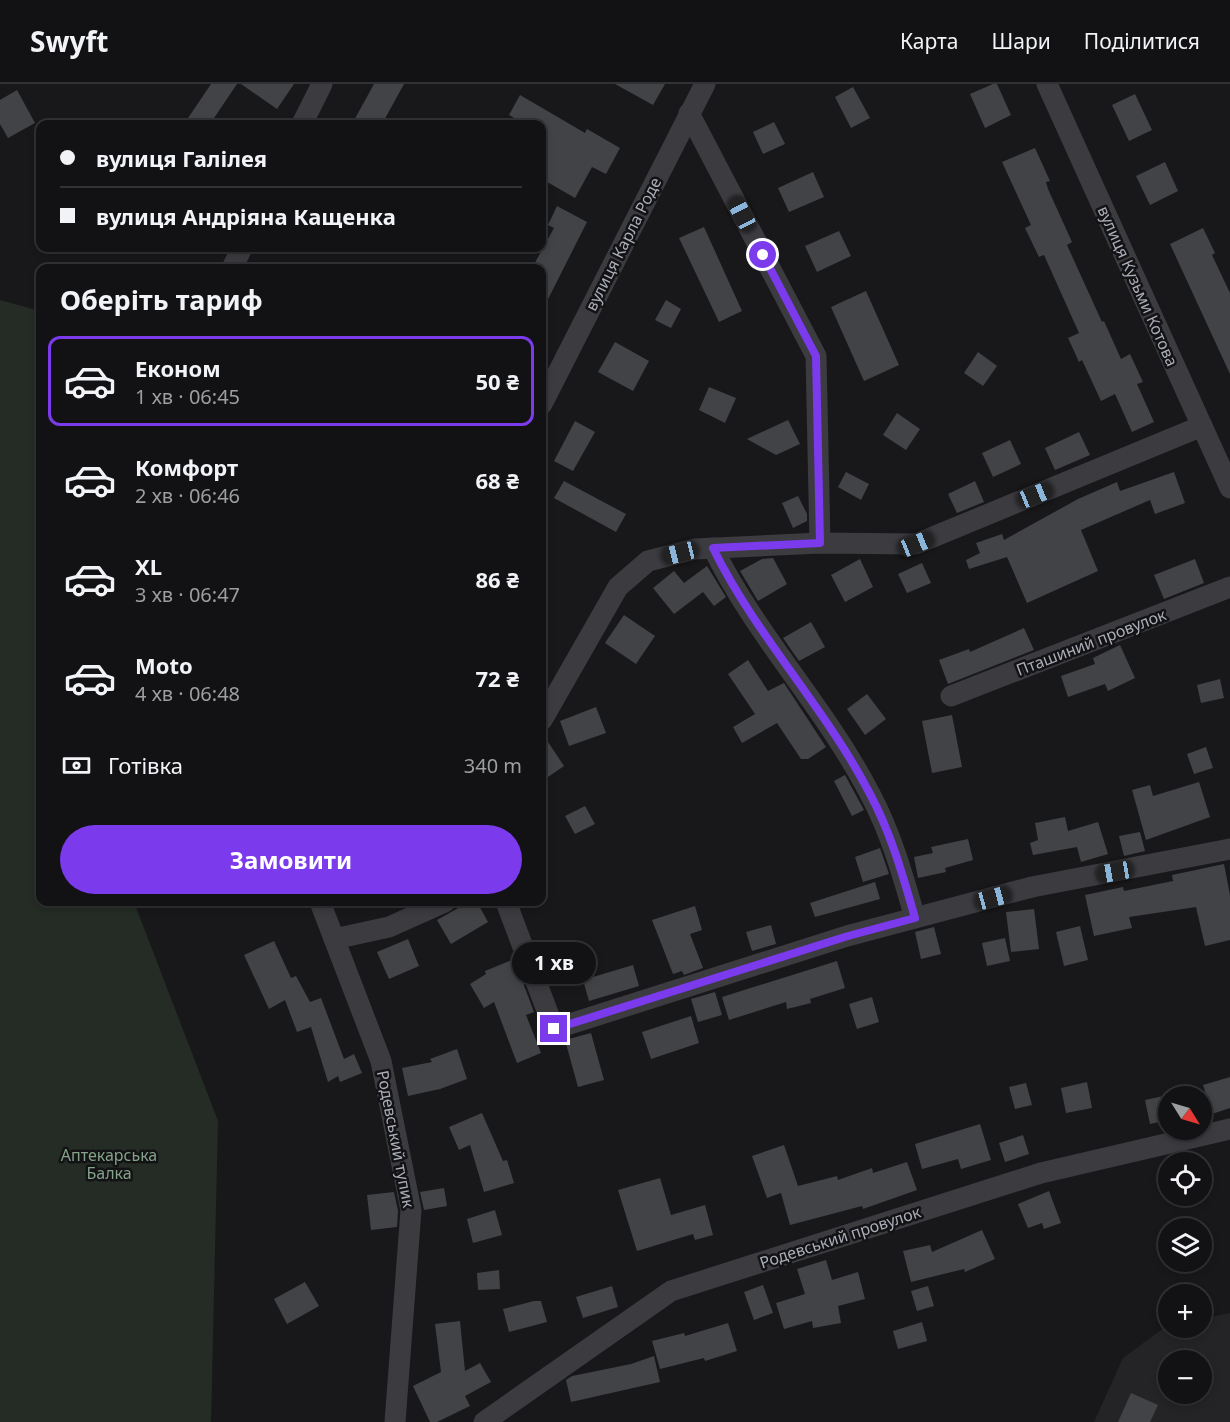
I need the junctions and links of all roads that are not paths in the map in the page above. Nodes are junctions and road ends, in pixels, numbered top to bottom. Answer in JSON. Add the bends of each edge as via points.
{"nodes":[{"id":1,"x":322,"y":84,"type":"edge"},
{"id":2,"x":705,"y":84,"type":"edge"},
{"id":3,"x":1047,"y":84,"type":"edge"},
{"id":4,"x":688,"y":113,"type":"junction"},
{"id":5,"x":304,"y":120,"type":"edge"},
{"id":6,"x":546,"y":396,"type":"edge"},
{"id":7,"x":1202,"y":426,"type":"junction"},
{"id":8,"x":1230,"y":488,"type":"edge"},
{"id":9,"x":820,"y":543,"type":"junction"},
{"id":10,"x":713,"y":548,"type":"junction"},
{"id":11,"x":1230,"y":587,"type":"edge"},
{"id":12,"x":951,"y":696,"type":"dead end"},
{"id":13,"x":546,"y":713,"type":"edge"},
{"id":14,"x":1230,"y":849,"type":"edge"},
{"id":15,"x":322,"y":906,"type":"edge"},
{"id":16,"x":436,"y":906,"type":"edge"},
{"id":17,"x":508,"y":906,"type":"edge"},
{"id":18,"x":915,"y":918,"type":"junction"},
{"id":19,"x":334,"y":939,"type":"junction"},
{"id":20,"x":1230,"y":1129,"type":"edge"},
{"id":21,"x":394,"y":1422,"type":"edge"},
{"id":22,"x":484,"y":1422,"type":"edge"}],
"edges":[{"from":1,"to":5,"type":"street"},
{"from":2,"to":4,"type":"street","name":"вулиця Карла Роде"},
{"from":3,"to":7,"type":"street","name":"вулиця Кузьми Котова"},
{"from":4,"to":6,"type":"street","name":"вулиця Карла Роде"},
{"from":4,"to":9,"type":"street","via":[[816,356]]},
{"from":7,"to":8,"type":"street","name":"вулиця Кузьми Котова"},
{"from":7,"to":9,"type":"street","via":[[916,544]]},
{"from":9,"to":10,"type":"street"},
{"from":10,"to":13,"type":"street","via":[[648,561],[618,587]]},
{"from":10,"to":18,"type":"street","via":[[732,588],[828,724],[871,794],[897,855]]},
{"from":11,"to":12,"type":"street","name":"Пташиний провулок"},
{"from":14,"to":18,"type":"street","via":[[1032,887]]},
{"from":15,"to":19,"type":"street","name":"Родевський тупик"},
{"from":16,"to":19,"type":"street","via":[[389,927]]},
{"from":17,"to":18,"type":"street","via":[[554,1029]]},
{"from":19,"to":21,"type":"street","name":"Родевський тупик","via":[[381,1061],[411,1210]]},
{"from":20,"to":22,"type":"street","name":"Родевський провулок","via":[[1041,1173],[671,1291]]}]}
